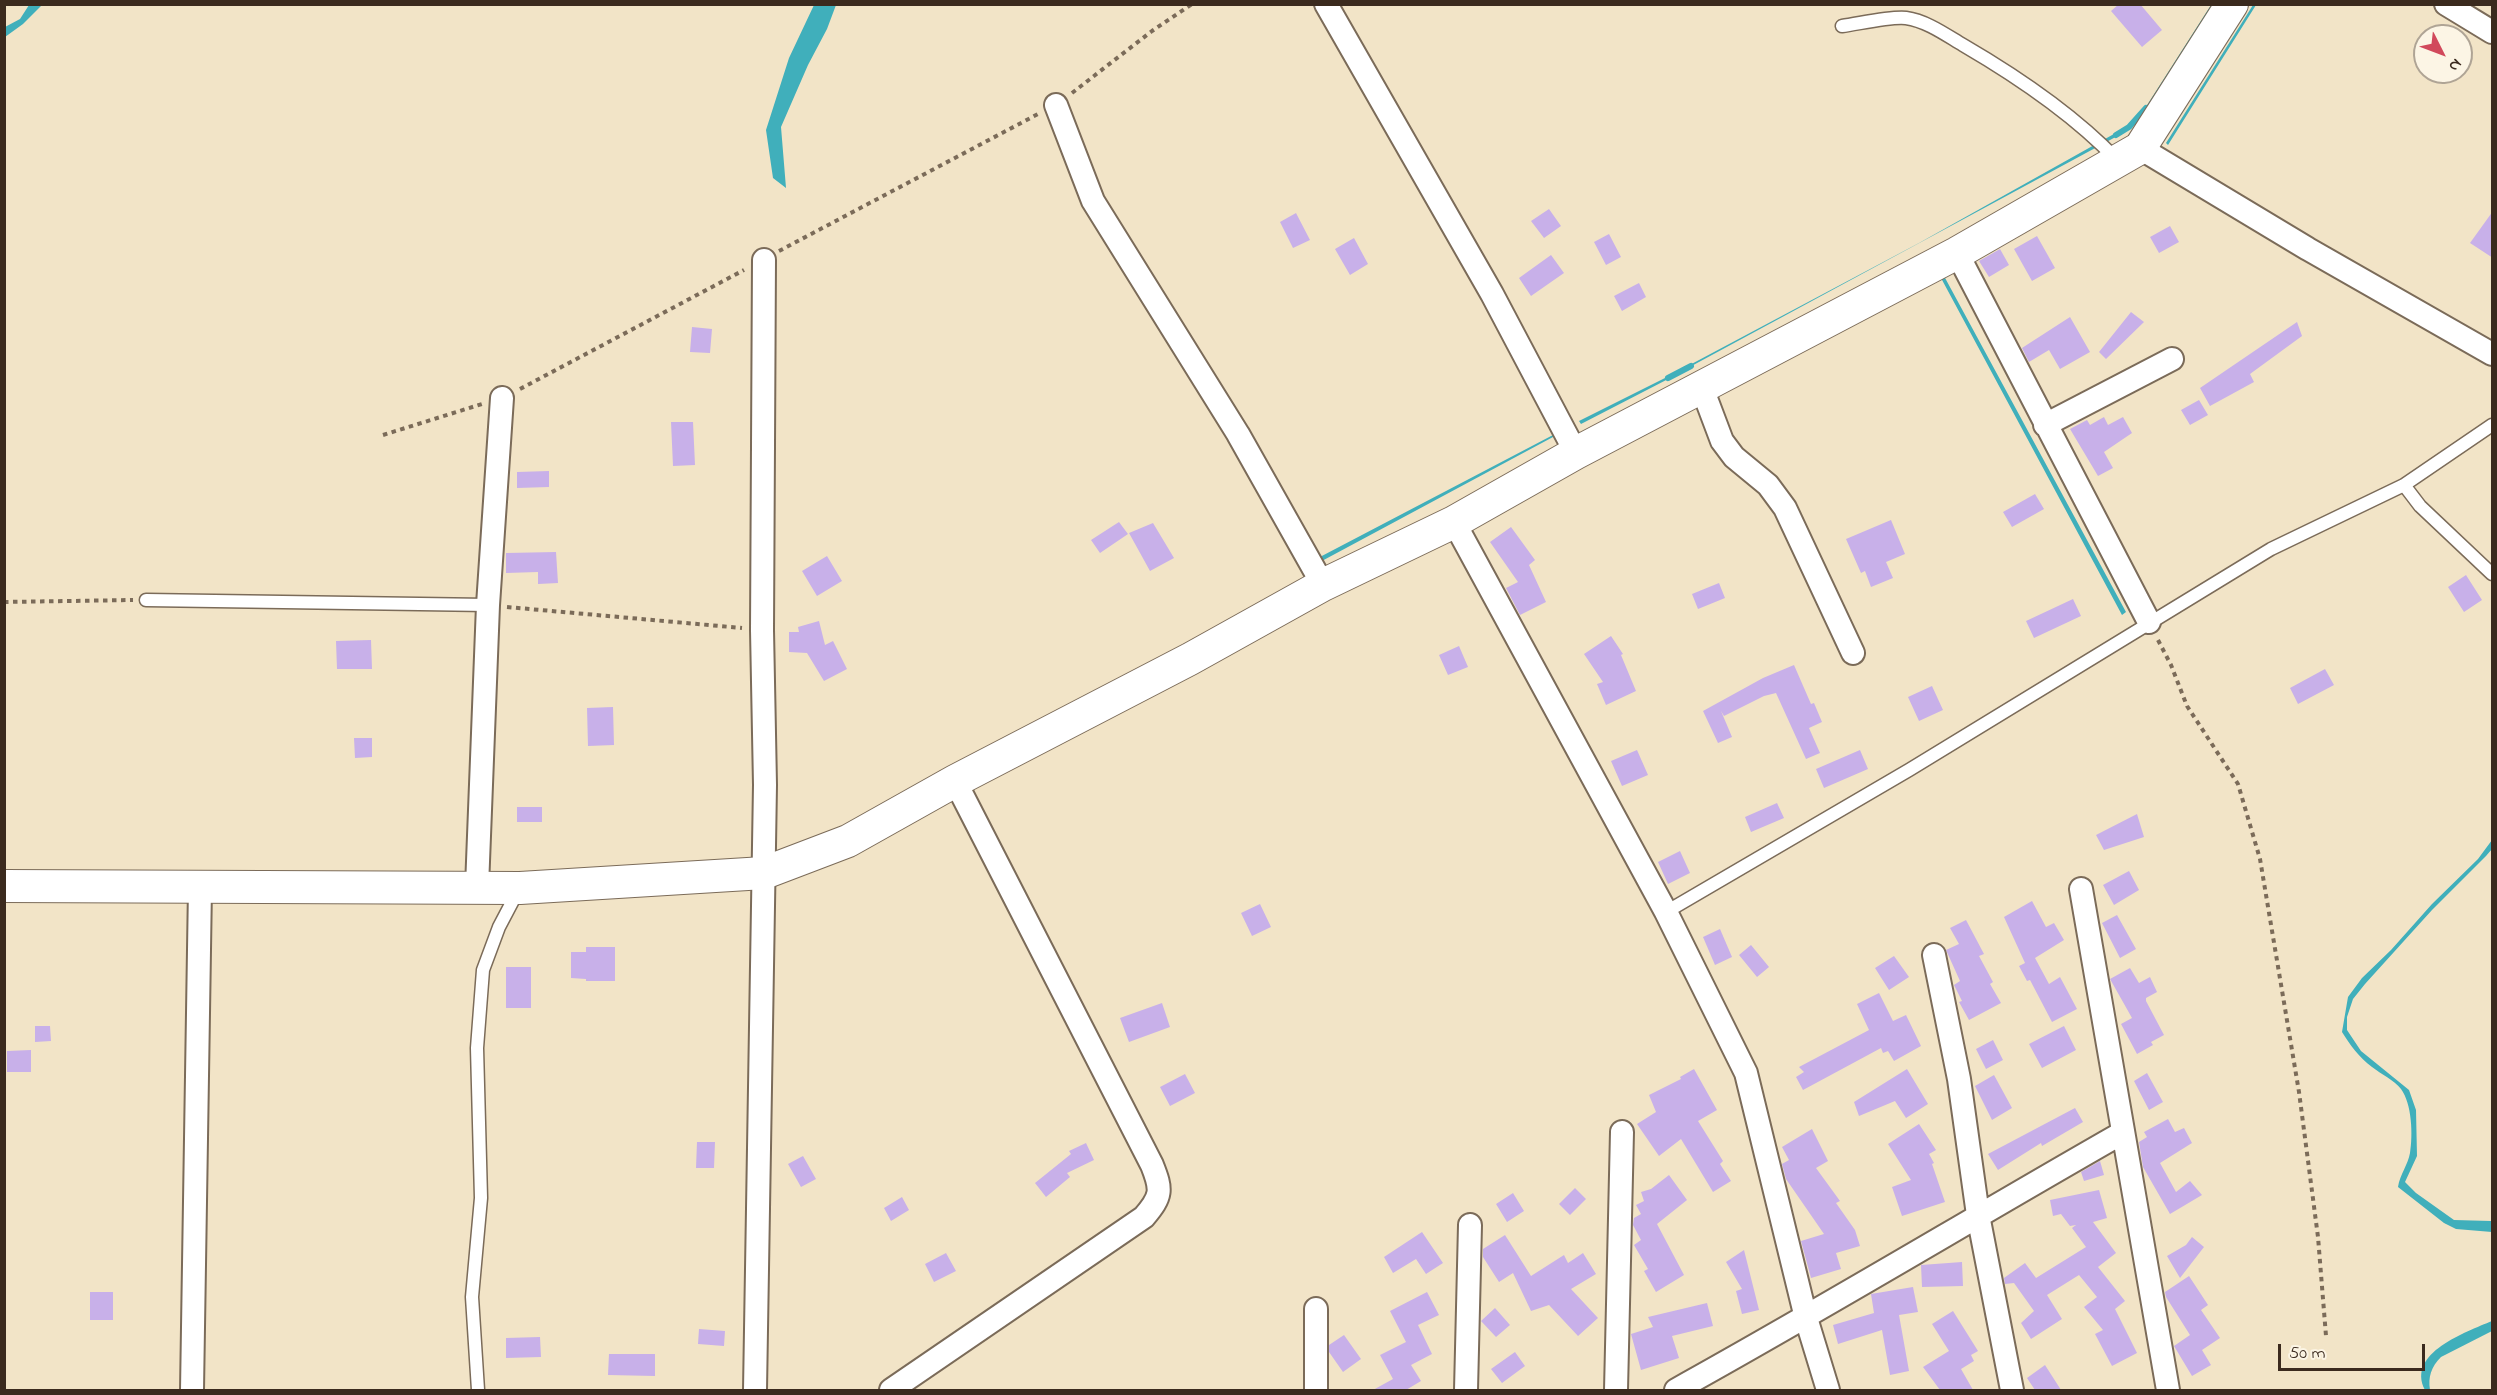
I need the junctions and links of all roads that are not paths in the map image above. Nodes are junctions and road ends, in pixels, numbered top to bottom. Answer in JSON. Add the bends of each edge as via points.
{"nodes":[{"id":1,"x":1326,"y":4,"type":"edge"},
{"id":2,"x":2232,"y":4,"type":"edge"},
{"id":3,"x":2446,"y":4,"type":"edge"},
{"id":4,"x":1842,"y":26,"type":"dead end"},
{"id":5,"x":2493,"y":32,"type":"edge"},
{"id":6,"x":1056,"y":105,"type":"road end"},
{"id":7,"x":2129,"y":155,"type":"junction"},
{"id":8,"x":1957,"y":253,"type":"junction"},
{"id":9,"x":764,"y":260,"type":"road end"},
{"id":10,"x":2493,"y":354,"type":"edge"},
{"id":11,"x":2172,"y":359,"type":"dead end"},
{"id":12,"x":1702,"y":388,"type":"junction"},
{"id":13,"x":502,"y":398,"type":"road end"},
{"id":14,"x":2045,"y":425,"type":"junction"},
{"id":15,"x":2493,"y":425,"type":"edge"},
{"id":16,"x":1576,"y":453,"type":"junction"},
{"id":17,"x":2404,"y":485,"type":"junction"},
{"id":18,"x":1454,"y":522,"type":"junction"},
{"id":19,"x":2493,"y":574,"type":"edge"},
{"id":20,"x":1323,"y":585,"type":"junction"},
{"id":21,"x":146,"y":600,"type":"road end"},
{"id":22,"x":488,"y":605,"type":"junction"},
{"id":23,"x":2149,"y":622,"type":"junction"},
{"id":24,"x":1853,"y":653,"type":"dead end"},
{"id":25,"x":955,"y":782,"type":"junction"},
{"id":26,"x":764,"y":873,"type":"junction"},
{"id":27,"x":4,"y":886,"type":"edge"},
{"id":28,"x":200,"y":887,"type":"junction"},
{"id":29,"x":477,"y":887,"type":"junction"},
{"id":30,"x":520,"y":888,"type":"junction"},
{"id":31,"x":2081,"y":889,"type":"dead end"},
{"id":32,"x":1666,"y":912,"type":"junction"},
{"id":33,"x":1934,"y":955,"type":"dead end"},
{"id":34,"x":1622,"y":1132,"type":"dead end"},
{"id":35,"x":2122,"y":1133,"type":"junction"},
{"id":36,"x":1978,"y":1215,"type":"junction"},
{"id":37,"x":1470,"y":1225,"type":"dead end"},
{"id":38,"x":1316,"y":1309,"type":"dead end"},
{"id":39,"x":1806,"y":1318,"type":"junction"},
{"id":40,"x":192,"y":1390,"type":"edge"},
{"id":41,"x":478,"y":1390,"type":"edge"},
{"id":42,"x":755,"y":1390,"type":"edge"},
{"id":43,"x":891,"y":1390,"type":"edge"},
{"id":44,"x":1316,"y":1390,"type":"edge"},
{"id":45,"x":1466,"y":1390,"type":"edge"},
{"id":46,"x":1616,"y":1390,"type":"edge"},
{"id":47,"x":1676,"y":1390,"type":"edge"},
{"id":48,"x":1828,"y":1390,"type":"edge"},
{"id":49,"x":2012,"y":1390,"type":"edge"},
{"id":50,"x":2168,"y":1390,"type":"edge"}],
"edges":[{"from":1,"to":16,"type":"street","via":[[1492,294]]},
{"from":2,"to":7,"type":"street"},
{"from":3,"to":5,"type":"street"},
{"from":4,"to":7,"type":"lane","via":[[1905,18],[1934,27],[1988,60],[2094,136]]},
{"from":6,"to":20,"type":"street","via":[[1092,201],[1238,435]]},
{"from":7,"to":8,"type":"street"},
{"from":7,"to":10,"type":"street","via":[[2308,249]]},
{"from":8,"to":12,"type":"street"},
{"from":8,"to":14,"type":"street"},
{"from":9,"to":26,"type":"street"},
{"from":11,"to":14,"type":"street"},
{"from":12,"to":16,"type":"street"},
{"from":12,"to":24,"type":"street","via":[[1722,441],[1734,457],[1768,485],[1785,508]]},
{"from":13,"to":22,"type":"street"},
{"from":14,"to":23,"type":"street"},
{"from":15,"to":17,"type":"lane"},
{"from":16,"to":18,"type":"street"},
{"from":17,"to":19,"type":"lane","via":[[2420,506]]},
{"from":17,"to":23,"type":"lane","via":[[2271,549]]},
{"from":18,"to":20,"type":"street"},
{"from":18,"to":32,"type":"street"},
{"from":20,"to":25,"type":"street"},
{"from":21,"to":22,"type":"lane"},
{"from":22,"to":29,"type":"street"},
{"from":23,"to":32,"type":"lane","via":[[1909,770]]},
{"from":25,"to":26,"type":"street","via":[[848,841]]},
{"from":25,"to":43,"type":"street","via":[[1160,1187],[1156,1202],[1144,1217]]},
{"from":26,"to":30,"type":"street"},
{"from":26,"to":42,"type":"street"},
{"from":27,"to":28,"type":"street"},
{"from":28,"to":29,"type":"street"},
{"from":28,"to":40,"type":"street"},
{"from":29,"to":30,"type":"street"},
{"from":30,"to":41,"type":"lane","via":[[499,927],[483,970],[477,1048],[481,1198],[472,1297]]},
{"from":31,"to":35,"type":"street"},
{"from":32,"to":39,"type":"street","via":[[1746,1073]]},
{"from":33,"to":36,"type":"street","via":[[1959,1079]]},
{"from":34,"to":46,"type":"street"},
{"from":35,"to":36,"type":"street"},
{"from":35,"to":50,"type":"street"},
{"from":36,"to":39,"type":"street"},
{"from":36,"to":49,"type":"street"},
{"from":37,"to":45,"type":"street"},
{"from":38,"to":44,"type":"street"},
{"from":39,"to":47,"type":"street"},
{"from":39,"to":48,"type":"street"}]}
